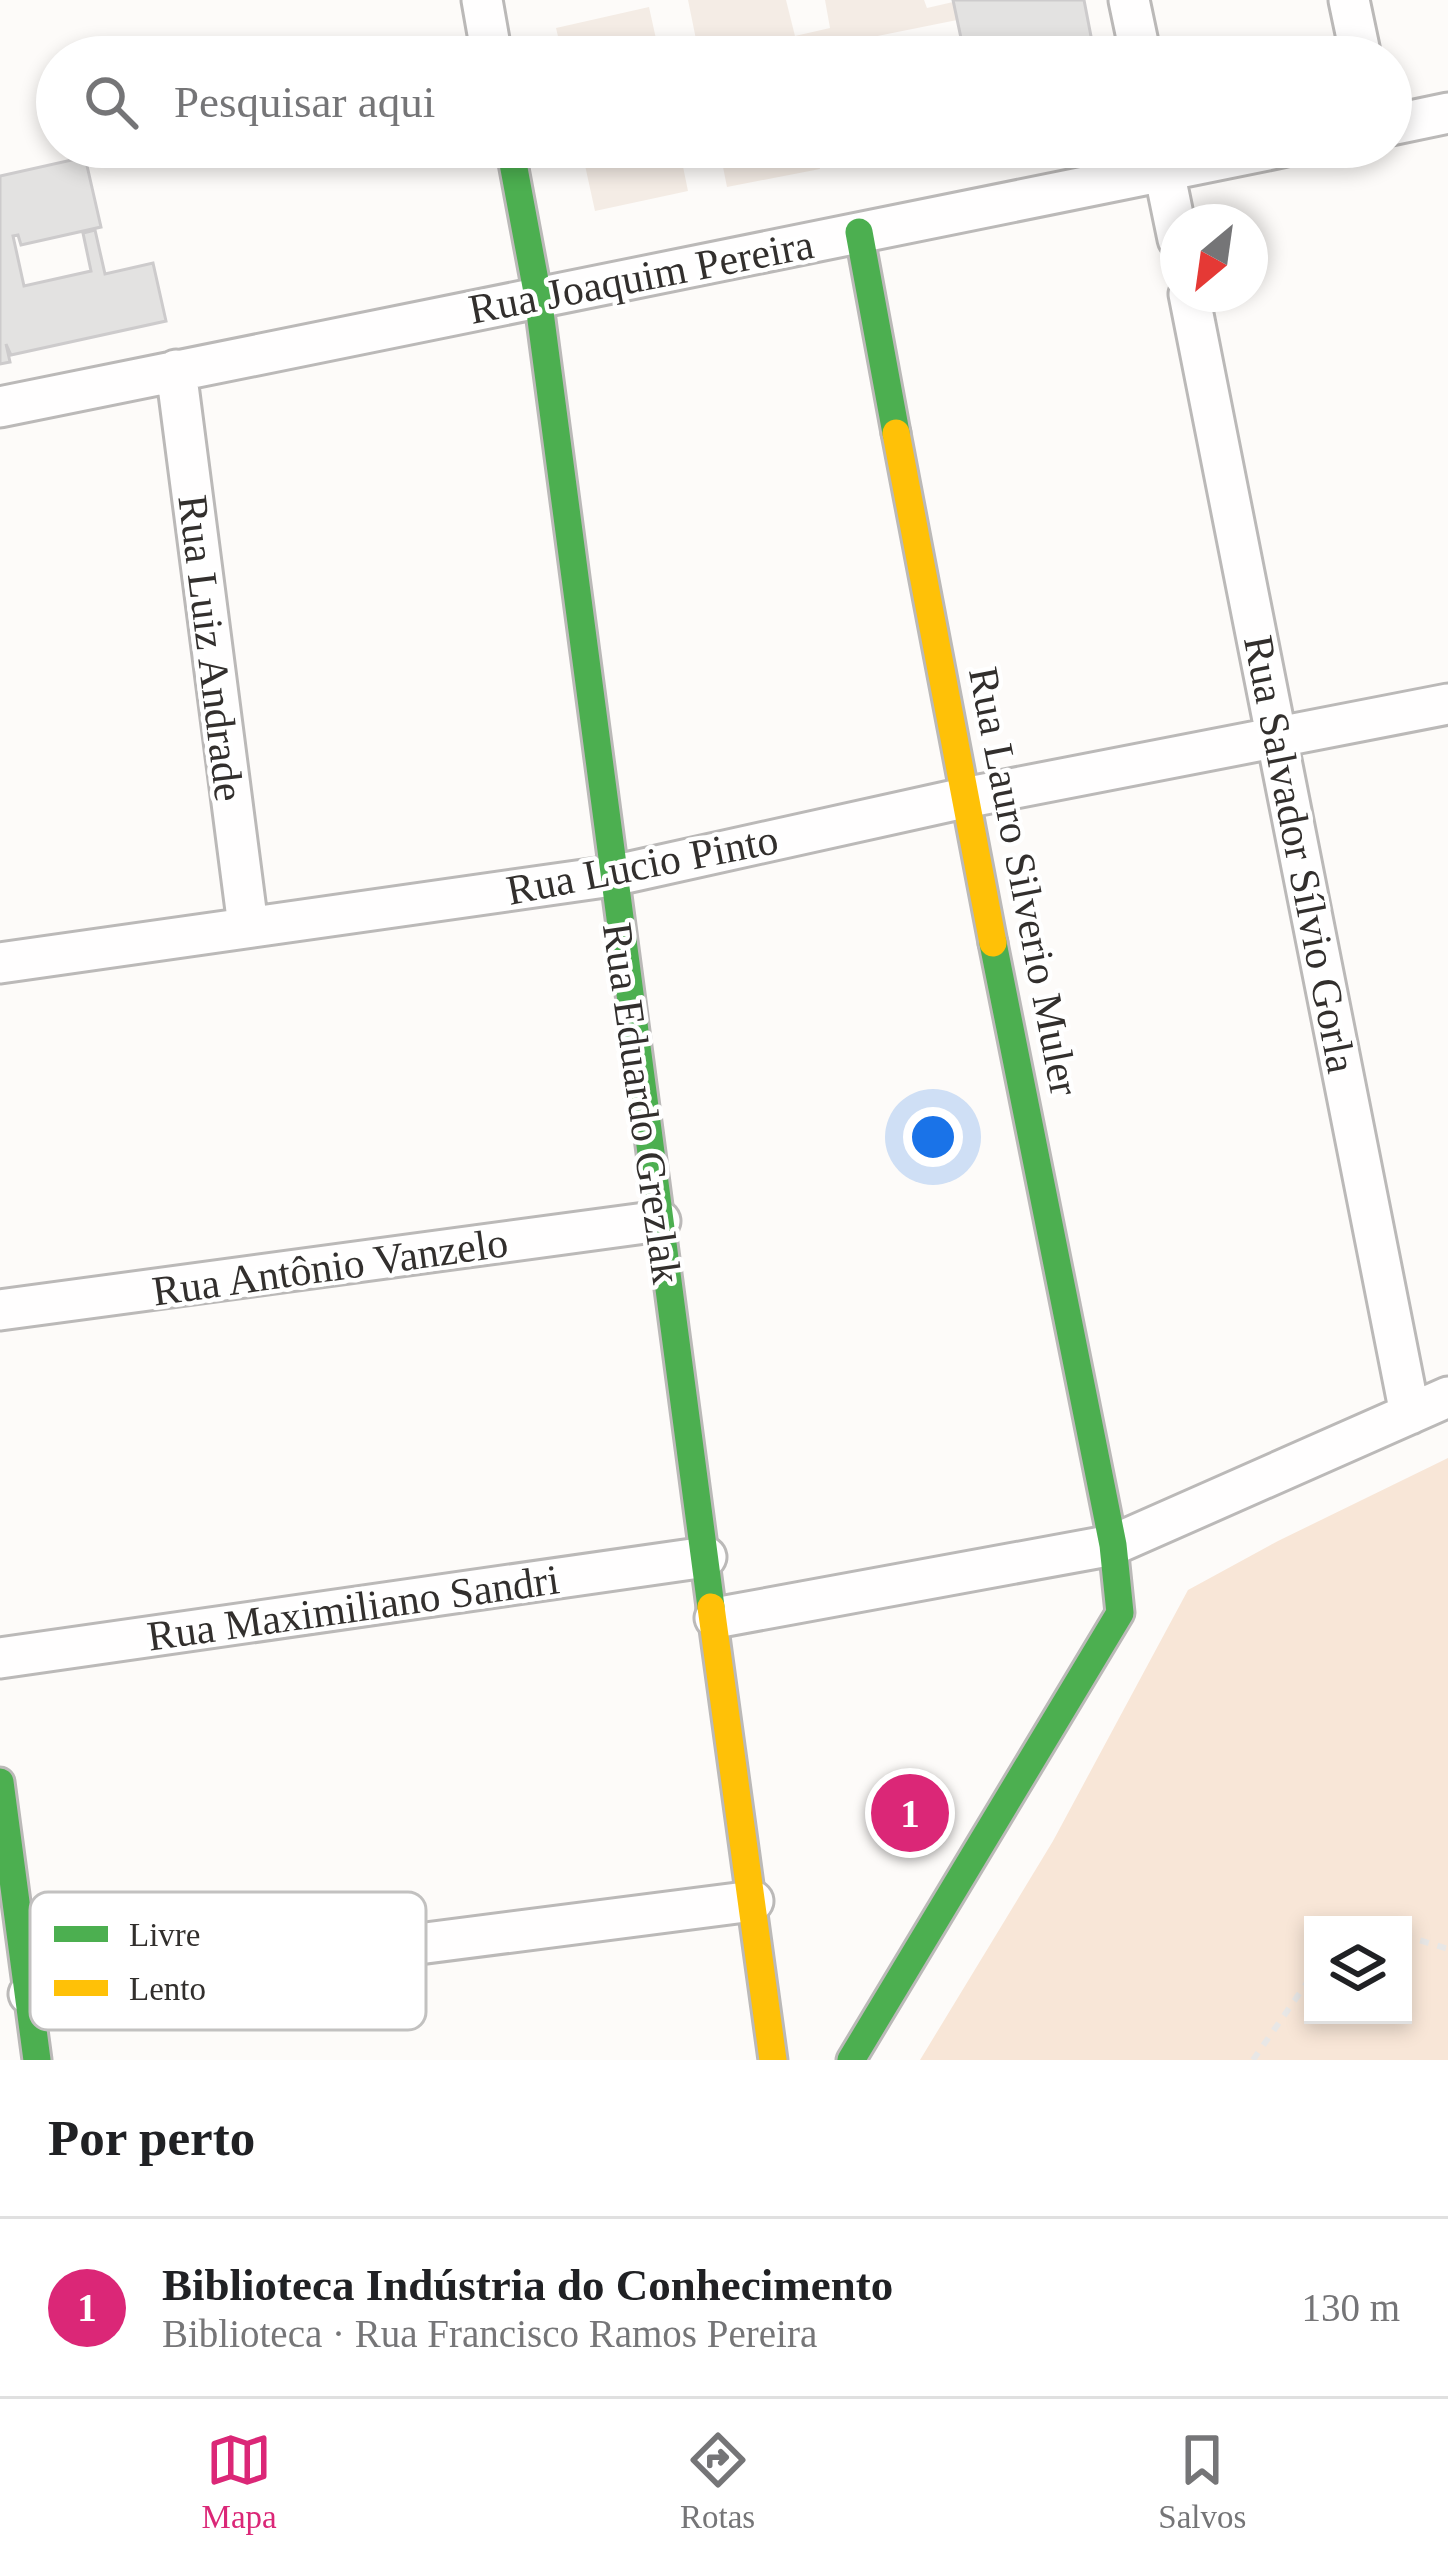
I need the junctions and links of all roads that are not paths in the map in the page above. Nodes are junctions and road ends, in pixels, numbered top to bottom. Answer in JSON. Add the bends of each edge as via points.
{"nodes":[{"id":1,"x":482,"y":0,"type":"edge"},
{"id":2,"x":1129,"y":0,"type":"edge"},
{"id":3,"x":1349,"y":0,"type":"edge"},
{"id":4,"x":489,"y":36,"type":"edge"},
{"id":5,"x":1137,"y":36,"type":"edge"},
{"id":6,"x":1357,"y":36,"type":"edge"},
{"id":7,"x":1448,"y":113,"type":"edge"},
{"id":8,"x":1412,"y":121,"type":"edge"},
{"id":9,"x":514,"y":168,"type":"edge"},
{"id":10,"x":1125,"y":168,"type":"edge"},
{"id":11,"x":1164,"y":168,"type":"edge"},
{"id":12,"x":1171,"y":204,"type":"edge"},
{"id":13,"x":860,"y":232,"type":"junction"},
{"id":14,"x":538,"y":297,"type":"junction"},
{"id":15,"x":1193,"y":312,"type":"edge"},
{"id":16,"x":176,"y":370,"type":"junction"},
{"id":17,"x":0,"y":407,"type":"edge"},
{"id":18,"x":1448,"y":704,"type":"edge"},
{"id":19,"x":1278,"y":736,"type":"junction"},
{"id":20,"x":964,"y":798,"type":"junction"},
{"id":21,"x":612,"y":876,"type":"junction"},
{"id":22,"x":248,"y":926,"type":"junction"},
{"id":23,"x":0,"y":963,"type":"edge"},
{"id":24,"x":660,"y":1222,"type":"junction"},
{"id":25,"x":0,"y":1310,"type":"edge"},
{"id":26,"x":1448,"y":1397,"type":"edge"},
{"id":27,"x":1410,"y":1414,"type":"junction"},
{"id":28,"x":1113,"y":1546,"type":"junction"},
{"id":29,"x":706,"y":1557,"type":"junction"},
{"id":30,"x":715,"y":1618,"type":"junction"},
{"id":31,"x":0,"y":1658,"type":"edge"},
{"id":32,"x":0,"y":1782,"type":"edge"},
{"id":33,"x":753,"y":1900,"type":"junction"},
{"id":34,"x":426,"y":1942,"type":"edge"},
{"id":35,"x":29,"y":1994,"type":"joint"},
{"id":36,"x":30,"y":2001,"type":"edge"},
{"id":37,"x":34,"y":2030,"type":"edge"},
{"id":38,"x":38,"y":2060,"type":"edge"},
{"id":39,"x":773,"y":2060,"type":"edge"},
{"id":40,"x":851,"y":2060,"type":"edge"}],
"edges":[{"from":1,"to":4,"type":"street"},
{"from":2,"to":5,"type":"street"},
{"from":3,"to":6,"type":"street"},
{"from":7,"to":8,"type":"street"},
{"from":9,"to":14,"type":"street","name":"Rua Eduardo Grezlak"},
{"from":10,"to":13,"type":"street","name":"Rua Joaquim Pereira"},
{"from":11,"to":12,"type":"street"},
{"from":13,"to":14,"type":"street","name":"Rua Joaquim Pereira"},
{"from":13,"to":20,"type":"street","name":"Rua Lauro Silverio Muler"},
{"from":14,"to":16,"type":"street","name":"Rua Joaquim Pereira"},
{"from":14,"to":21,"type":"street","name":"Rua Eduardo Grezlak"},
{"from":15,"to":19,"type":"street","name":"Rua Salvador Sílvio Gorla"},
{"from":16,"to":17,"type":"street","name":"Rua Joaquim Pereira"},
{"from":16,"to":22,"type":"street","name":"Rua Luiz Andrade"},
{"from":18,"to":19,"type":"street","name":"Rua Lucio Pinto"},
{"from":19,"to":20,"type":"street","name":"Rua Lucio Pinto"},
{"from":19,"to":27,"type":"street","name":"Rua Salvador Sílvio Gorla"},
{"from":20,"to":21,"type":"street","name":"Rua Lucio Pinto"},
{"from":20,"to":28,"type":"street","name":"Rua Lauro Silverio Muler"},
{"from":21,"to":22,"type":"street","name":"Rua Lucio Pinto"},
{"from":21,"to":24,"type":"street","name":"Rua Eduardo Grezlak"},
{"from":22,"to":23,"type":"street","name":"Rua Lucio Pinto"},
{"from":24,"to":25,"type":"street","name":"Rua Antônio Vanzelo"},
{"from":24,"to":29,"type":"street","name":"Rua Eduardo Grezlak"},
{"from":26,"to":27,"type":"street"},
{"from":27,"to":28,"type":"street"},
{"from":28,"to":30,"type":"street"},
{"from":28,"to":40,"type":"street","name":"Rua Lauro Silverio Muler","via":[[1120,1612]]},
{"from":29,"to":30,"type":"street","name":"Rua Eduardo Grezlak"},
{"from":29,"to":31,"type":"street","name":"Rua Maximiliano Sandri"},
{"from":30,"to":33,"type":"street","name":"Rua Eduardo Grezlak"},
{"from":32,"to":35,"type":"street"},
{"from":33,"to":34,"type":"street"},
{"from":33,"to":39,"type":"street","name":"Rua Eduardo Grezlak"},
{"from":35,"to":36,"type":"street"},
{"from":37,"to":38,"type":"street"}]}
